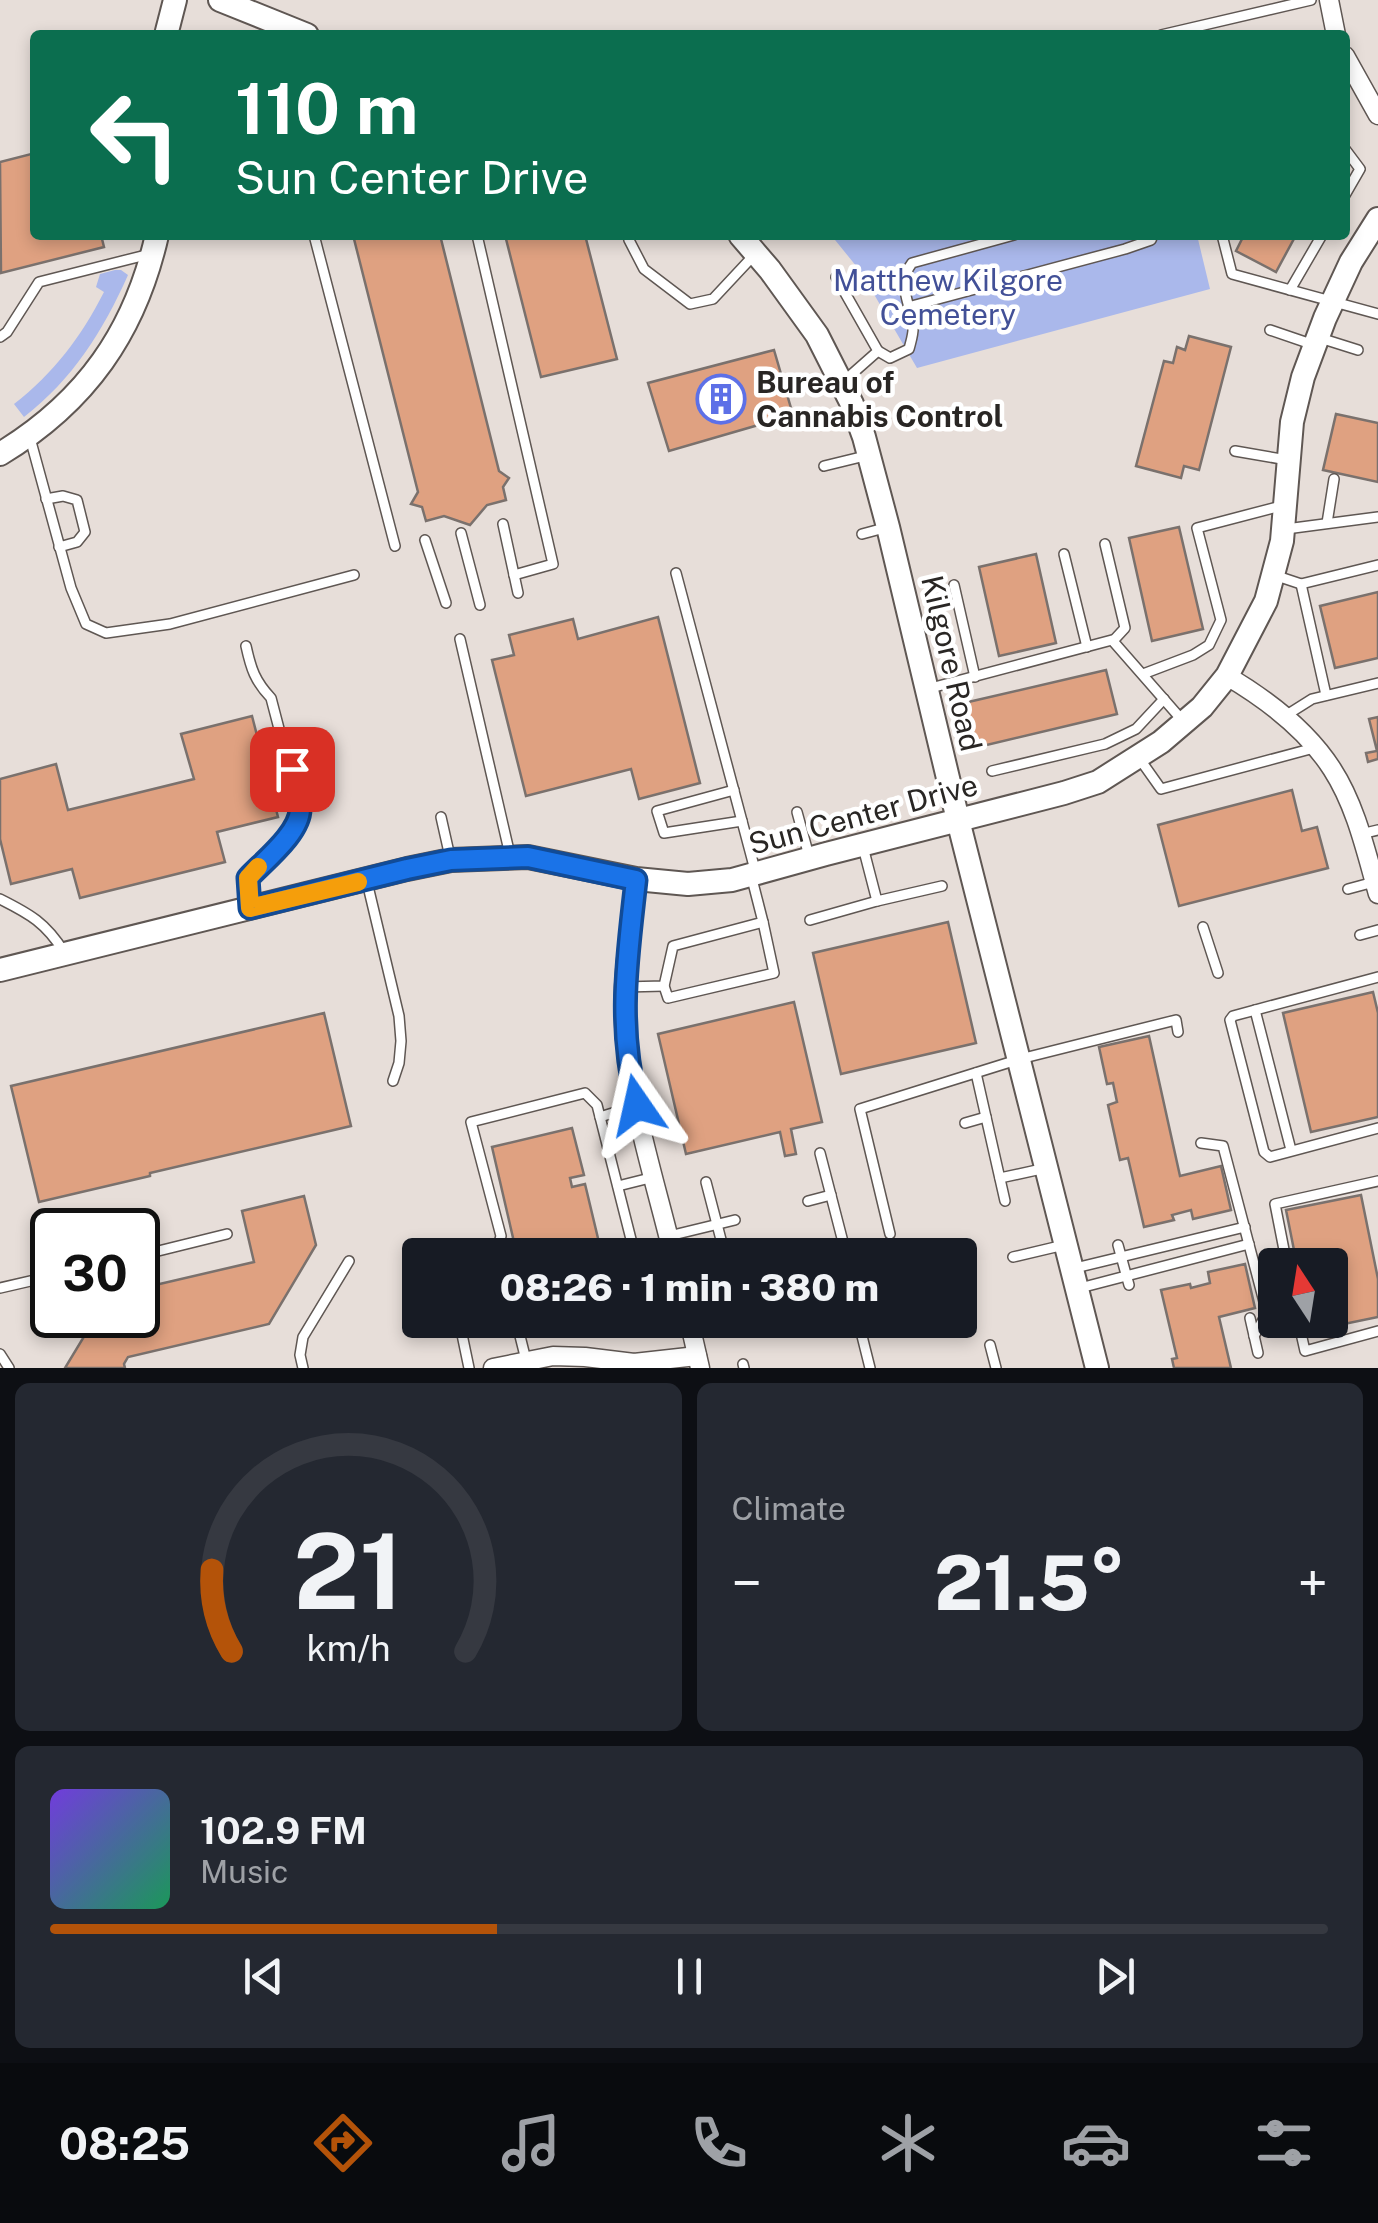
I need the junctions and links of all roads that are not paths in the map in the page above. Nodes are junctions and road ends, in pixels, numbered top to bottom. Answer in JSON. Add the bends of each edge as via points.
{"nodes":[{"id":1,"x":175,"y":0,"type":"edge"},
{"id":2,"x":220,"y":0,"type":"edge"},
{"id":3,"x":1311,"y":0,"type":"edge"},
{"id":4,"x":1329,"y":0,"type":"edge"},
{"id":5,"x":268,"y":26,"type":"edge"},
{"id":6,"x":167,"y":30,"type":"edge"},
{"id":7,"x":1182,"y":30,"type":"edge"},
{"id":8,"x":1335,"y":30,"type":"edge"},
{"id":9,"x":1350,"y":80,"type":"edge"},
{"id":10,"x":1378,"y":115,"type":"edge"},
{"id":11,"x":1350,"y":156,"type":"edge"},
{"id":12,"x":1350,"y":187,"type":"edge"},
{"id":13,"x":1378,"y":220,"type":"edge"},
{"id":14,"x":315,"y":240,"type":"edge"},
{"id":15,"x":478,"y":240,"type":"edge"},
{"id":16,"x":629,"y":240,"type":"edge"},
{"id":17,"x":744,"y":240,"type":"edge"},
{"id":18,"x":996,"y":240,"type":"edge"},
{"id":19,"x":1151,"y":240,"type":"edge"},
{"id":20,"x":1223,"y":240,"type":"edge"},
{"id":21,"x":1319,"y":240,"type":"edge"},
{"id":22,"x":155,"y":244,"type":"edge"},
{"id":23,"x":756,"y":253,"type":"junction"},
{"id":24,"x":836,"y":277,"type":"dead end"},
{"id":25,"x":1290,"y":290,"type":"junction"},
{"id":26,"x":1332,"y":301,"type":"junction"},
{"id":27,"x":908,"y":307,"type":"junction"},
{"id":28,"x":1378,"y":314,"type":"edge"},
{"id":29,"x":1270,"y":330,"type":"dead end"},
{"id":30,"x":0,"y":337,"type":"edge"},
{"id":31,"x":1316,"y":341,"type":"junction"},
{"id":32,"x":1358,"y":350,"type":"dead end"},
{"id":33,"x":878,"y":351,"type":"junction"},
{"id":34,"x":842,"y":383,"type":"junction"},
{"id":35,"x":29,"y":436,"type":"junction"},
{"id":36,"x":1235,"y":451,"type":"dead end"},
{"id":37,"x":0,"y":454,"type":"edge"},
{"id":38,"x":869,"y":455,"type":"junction"},
{"id":39,"x":1287,"y":460,"type":"junction"},
{"id":40,"x":824,"y":466,"type":"dead end"},
{"id":41,"x":1334,"y":480,"type":"dead end"},
{"id":42,"x":46,"y":499,"type":"junction"},
{"id":43,"x":1286,"y":505,"type":"junction"},
{"id":44,"x":1378,"y":517,"type":"edge"},
{"id":45,"x":503,"y":524,"type":"dead end"},
{"id":46,"x":1328,"y":524,"type":"junction"},
{"id":47,"x":888,"y":527,"type":"junction"},
{"id":48,"x":1283,"y":529,"type":"junction"},
{"id":49,"x":461,"y":533,"type":"dead end"},
{"id":50,"x":862,"y":534,"type":"dead end"},
{"id":51,"x":425,"y":540,"type":"dead end"},
{"id":52,"x":1105,"y":544,"type":"dead end"},
{"id":53,"x":395,"y":546,"type":"dead end"},
{"id":54,"x":60,"y":547,"type":"junction"},
{"id":55,"x":1064,"y":554,"type":"dead end"},
{"id":56,"x":1378,"y":565,"type":"edge"},
{"id":57,"x":676,"y":573,"type":"dead end"},
{"id":58,"x":354,"y":574,"type":"dead end"},
{"id":59,"x":1271,"y":574,"type":"junction"},
{"id":60,"x":514,"y":575,"type":"junction"},
{"id":61,"x":954,"y":584,"type":"dead end"},
{"id":62,"x":1301,"y":584,"type":"junction"},
{"id":63,"x":518,"y":593,"type":"dead end"},
{"id":64,"x":446,"y":603,"type":"dead end"},
{"id":65,"x":480,"y":605,"type":"dead end"},
{"id":66,"x":460,"y":639,"type":"dead end"},
{"id":67,"x":1113,"y":640,"type":"junction"},
{"id":68,"x":246,"y":646,"type":"dead end"},
{"id":69,"x":1086,"y":647,"type":"junction"},
{"id":70,"x":1143,"y":674,"type":"junction"},
{"id":71,"x":975,"y":676,"type":"junction"},
{"id":72,"x":1227,"y":676,"type":"junction"},
{"id":73,"x":1378,"y":683,"type":"edge"},
{"id":74,"x":927,"y":689,"type":"junction"},
{"id":75,"x":1326,"y":695,"type":"junction"},
{"id":76,"x":1164,"y":699,"type":"junction"},
{"id":77,"x":1285,"y":716,"type":"junction"},
{"id":78,"x":1184,"y":722,"type":"junction"},
{"id":79,"x":1314,"y":748,"type":"junction"},
{"id":80,"x":1139,"y":758,"type":"junction"},
{"id":81,"x":992,"y":771,"type":"dead end"},
{"id":82,"x":734,"y":790,"type":"junction"},
{"id":83,"x":797,"y":812,"type":"dead end"},
{"id":84,"x":441,"y":818,"type":"dead end"},
{"id":85,"x":958,"y":820,"type":"junction"},
{"id":86,"x":742,"y":821,"type":"junction"},
{"id":87,"x":1369,"y":832,"type":"edge"},
{"id":88,"x":862,"y":844,"type":"junction"},
{"id":89,"x":510,"y":857,"type":"junction"},
{"id":90,"x":809,"y":858,"type":"junction"},
{"id":91,"x":451,"y":860,"type":"junction"},
{"id":92,"x":754,"y":874,"type":"junction"},
{"id":93,"x":366,"y":880,"type":"junction"},
{"id":94,"x":636,"y":880,"type":"junction"},
{"id":95,"x":942,"y":886,"type":"dead end"},
{"id":96,"x":1377,"y":886,"type":"edge"},
{"id":97,"x":1348,"y":889,"type":"dead end"},
{"id":98,"x":0,"y":899,"type":"edge"},
{"id":99,"x":877,"y":901,"type":"junction"},
{"id":100,"x":250,"y":908,"type":"junction"},
{"id":101,"x":810,"y":920,"type":"dead end"},
{"id":102,"x":763,"y":922,"type":"junction"},
{"id":103,"x":1204,"y":928,"type":"dead end"},
{"id":104,"x":1378,"y":930,"type":"edge"},
{"id":105,"x":1360,"y":935,"type":"dead end"},
{"id":106,"x":65,"y":954,"type":"junction"},
{"id":107,"x":0,"y":970,"type":"edge"},
{"id":108,"x":1218,"y":973,"type":"dead end"},
{"id":109,"x":1378,"y":977,"type":"edge"},
{"id":110,"x":664,"y":986,"type":"junction"},
{"id":111,"x":624,"y":987,"type":"junction"},
{"id":112,"x":1255,"y":1010,"type":"junction"},
{"id":113,"x":1178,"y":1032,"type":"dead end"},
{"id":114,"x":1064,"y":1048,"type":"junction"},
{"id":115,"x":1020,"y":1059,"type":"junction"},
{"id":116,"x":1068,"y":1062,"type":"dead end"},
{"id":117,"x":976,"y":1073,"type":"junction"},
{"id":118,"x":393,"y":1081,"type":"dead end"},
{"id":119,"x":637,"y":1105,"type":"junction"},
{"id":120,"x":600,"y":1117,"type":"junction"},
{"id":121,"x":986,"y":1117,"type":"junction"},
{"id":122,"x":966,"y":1122,"type":"dead end"},
{"id":123,"x":1378,"y":1128,"type":"edge"},
{"id":124,"x":1202,"y":1143,"type":"dead end"},
{"id":125,"x":1291,"y":1150,"type":"junction"},
{"id":126,"x":820,"y":1153,"type":"dead end"},
{"id":127,"x":995,"y":1157,"type":"junction"},
{"id":128,"x":981,"y":1161,"type":"dead end"},
{"id":129,"x":1047,"y":1168,"type":"junction"},
{"id":130,"x":654,"y":1176,"type":"junction"},
{"id":131,"x":1000,"y":1178,"type":"junction"},
{"id":132,"x":1378,"y":1181,"type":"edge"},
{"id":133,"x":706,"y":1182,"type":"dead end"},
{"id":134,"x":618,"y":1186,"type":"junction"},
{"id":135,"x":831,"y":1195,"type":"junction"},
{"id":136,"x":1005,"y":1200,"type":"dead end"},
{"id":137,"x":808,"y":1201,"type":"dead end"},
{"id":138,"x":735,"y":1220,"type":"dead end"},
{"id":139,"x":717,"y":1224,"type":"junction"},
{"id":140,"x":1245,"y":1227,"type":"junction"},
{"id":141,"x":227,"y":1234,"type":"dead end"},
{"id":142,"x":890,"y":1234,"type":"dead end"},
{"id":143,"x":1215,"y":1235,"type":"junction"},
{"id":144,"x":500,"y":1238,"type":"edge"},
{"id":145,"x":631,"y":1238,"type":"edge"},
{"id":146,"x":669,"y":1238,"type":"edge"},
{"id":147,"x":688,"y":1238,"type":"edge"},
{"id":148,"x":721,"y":1238,"type":"edge"},
{"id":149,"x":842,"y":1238,"type":"edge"},
{"id":150,"x":1249,"y":1244,"type":"junction"},
{"id":151,"x":1066,"y":1245,"type":"junction"},
{"id":152,"x":1118,"y":1245,"type":"dead end"},
{"id":153,"x":1163,"y":1247,"type":"junction"},
{"id":154,"x":1284,"y":1248,"type":"edge"},
{"id":155,"x":160,"y":1251,"type":"edge"},
{"id":156,"x":1219,"y":1251,"type":"junction"},
{"id":157,"x":1014,"y":1257,"type":"dead end"},
{"id":158,"x":1121,"y":1257,"type":"junction"},
{"id":159,"x":349,"y":1261,"type":"dead end"},
{"id":160,"x":1168,"y":1264,"type":"junction"},
{"id":161,"x":1075,"y":1278,"type":"junction"},
{"id":162,"x":1127,"y":1280,"type":"junction"},
{"id":163,"x":30,"y":1281,"type":"edge"},
{"id":164,"x":0,"y":1288,"type":"edge"},
{"id":165,"x":1250,"y":1318,"type":"dead end"},
{"id":166,"x":1378,"y":1332,"type":"edge"},
{"id":167,"x":1254,"y":1336,"type":"junction"},
{"id":168,"x":463,"y":1338,"type":"edge"},
{"id":169,"x":520,"y":1338,"type":"edge"},
{"id":170,"x":862,"y":1338,"type":"edge"},
{"id":171,"x":1301,"y":1338,"type":"edge"},
{"id":172,"x":990,"y":1345,"type":"dead end"},
{"id":173,"x":1258,"y":1353,"type":"dead end"},
{"id":174,"x":0,"y":1354,"type":"edge"},
{"id":175,"x":526,"y":1360,"type":"junction"},
{"id":176,"x":699,"y":1362,"type":"edge"},
{"id":177,"x":9,"y":1368,"type":"edge"},
{"id":178,"x":303,"y":1368,"type":"edge"},
{"id":179,"x":469,"y":1368,"type":"edge"},
{"id":180,"x":494,"y":1368,"type":"edge"},
{"id":181,"x":870,"y":1368,"type":"edge"},
{"id":182,"x":996,"y":1368,"type":"edge"},
{"id":183,"x":1097,"y":1368,"type":"edge"}],
"edges":[{"from":1,"to":6,"type":"street"},
{"from":2,"to":5,"type":"street"},
{"from":3,"to":7,"type":"lane"},
{"from":4,"to":8,"type":"street"},
{"from":9,"to":10,"type":"street"},
{"from":11,"to":12,"type":"lane","via":[[1360,169]]},
{"from":13,"to":26,"type":"street","name":"Sun Center Drive"},
{"from":14,"to":53,"type":"lane"},
{"from":15,"to":60,"type":"lane","via":[[553,564]]},
{"from":16,"to":23,"type":"lane","via":[[644,268],[690,304],[714,299]]},
{"from":17,"to":23,"type":"street","name":"Kilgore Road"},
{"from":18,"to":27,"type":"lane","via":[[912,263],[902,283]]},
{"from":19,"to":27,"type":"lane"},
{"from":20,"to":25,"type":"lane","via":[[1232,274]]},
{"from":21,"to":25,"type":"lane"},
{"from":22,"to":30,"type":"lane","via":[[39,282]]},
{"from":22,"to":35,"type":"street","via":[[135,308],[107,357]]},
{"from":23,"to":34,"type":"street","name":"Kilgore Road","via":[[817,335]]},
{"from":24,"to":33,"type":"lane"},
{"from":25,"to":26,"type":"lane"},
{"from":26,"to":28,"type":"lane"},
{"from":26,"to":31,"type":"street","name":"Sun Center Drive"},
{"from":27,"to":33,"type":"lane","via":[[914,329],[909,349],[890,358]]},
{"from":29,"to":31,"type":"lane"},
{"from":31,"to":32,"type":"lane"},
{"from":31,"to":39,"type":"street","name":"Sun Center Drive"},
{"from":33,"to":34,"type":"lane"},
{"from":34,"to":38,"type":"street","name":"Kilgore Road"},
{"from":35,"to":37,"type":"street"},
{"from":35,"to":42,"type":"lane"},
{"from":36,"to":39,"type":"lane"},
{"from":38,"to":40,"type":"lane"},
{"from":38,"to":47,"type":"street","name":"Kilgore Road"},
{"from":39,"to":43,"type":"street","name":"Sun Center Drive"},
{"from":41,"to":46,"type":"lane"},
{"from":42,"to":54,"type":"lane"},
{"from":42,"to":54,"type":"lane","via":[[77,500],[85,532]]},
{"from":43,"to":48,"type":"street","name":"Sun Center Drive"},
{"from":43,"to":70,"type":"lane","via":[[1197,528],[1221,620],[1209,645]]},
{"from":44,"to":46,"type":"lane"},
{"from":45,"to":60,"type":"lane"},
{"from":46,"to":48,"type":"lane"},
{"from":47,"to":50,"type":"lane"},
{"from":47,"to":74,"type":"street","name":"Kilgore Road"},
{"from":48,"to":59,"type":"street","name":"Sun Center Drive"},
{"from":49,"to":65,"type":"lane"},
{"from":51,"to":64,"type":"lane"},
{"from":52,"to":67,"type":"lane","via":[[1125,628]]},
{"from":54,"to":58,"type":"lane","via":[[86,624],[106,634],[170,624]]},
{"from":55,"to":69,"type":"lane"},
{"from":56,"to":62,"type":"lane"},
{"from":57,"to":82,"type":"lane"},
{"from":59,"to":62,"type":"lane"},
{"from":59,"to":72,"type":"street","name":"Sun Center Drive","via":[[1266,601]]},
{"from":60,"to":63,"type":"lane"},
{"from":61,"to":71,"type":"lane"},
{"from":62,"to":75,"type":"lane"},
{"from":66,"to":89,"type":"lane"},
{"from":67,"to":69,"type":"lane"},
{"from":67,"to":70,"type":"lane"},
{"from":68,"to":100,"type":"lane","via":[[252,673],[271,698],[300,809],[290,834],[248,878]]},
{"from":69,"to":71,"type":"lane"},
{"from":70,"to":76,"type":"lane"},
{"from":71,"to":74,"type":"lane"},
{"from":72,"to":77,"type":"street"},
{"from":72,"to":78,"type":"street","name":"Sun Center Drive"},
{"from":73,"to":75,"type":"lane"},
{"from":74,"to":85,"type":"street","name":"Kilgore Road"},
{"from":75,"to":77,"type":"lane"},
{"from":76,"to":78,"type":"lane"},
{"from":76,"to":81,"type":"lane","via":[[1136,728],[1106,744]]},
{"from":77,"to":79,"type":"street"},
{"from":78,"to":80,"type":"street","name":"Sun Center Drive"},
{"from":79,"to":80,"type":"lane","via":[[1161,789]]},
{"from":79,"to":87,"type":"street"},
{"from":80,"to":85,"type":"street","name":"Sun Center Drive","via":[[1098,782]]},
{"from":82,"to":86,"type":"lane"},
{"from":82,"to":86,"type":"lane","via":[[657,811],[664,833]]},
{"from":83,"to":90,"type":"lane"},
{"from":84,"to":91,"type":"lane"},
{"from":85,"to":88,"type":"street","name":"Sun Center Drive"},
{"from":85,"to":115,"type":"street","name":"Kilgore Road"},
{"from":86,"to":92,"type":"lane"},
{"from":87,"to":96,"type":"street"},
{"from":88,"to":90,"type":"street","name":"Sun Center Drive"},
{"from":88,"to":99,"type":"lane"},
{"from":89,"to":91,"type":"street","name":"Sun Center Drive"},
{"from":89,"to":94,"type":"street","name":"Sun Center Drive"},
{"from":90,"to":92,"type":"street","name":"Sun Center Drive"},
{"from":91,"to":93,"type":"street","name":"Sun Center Drive"},
{"from":92,"to":94,"type":"street","name":"Sun Center Drive","via":[[688,884]]},
{"from":92,"to":102,"type":"lane"},
{"from":93,"to":100,"type":"street","name":"Sun Center Drive"},
{"from":93,"to":118,"type":"lane","via":[[399,1016]]},
{"from":94,"to":111,"type":"street"},
{"from":95,"to":99,"type":"lane"},
{"from":96,"to":97,"type":"lane"},
{"from":98,"to":106,"type":"lane","via":[[34,916]]},
{"from":99,"to":101,"type":"lane"},
{"from":100,"to":106,"type":"street","name":"Sun Center Drive"},
{"from":102,"to":110,"type":"lane","via":[[673,946]]},
{"from":102,"to":110,"type":"lane","via":[[774,972],[668,998]]},
{"from":103,"to":108,"type":"lane"},
{"from":104,"to":105,"type":"lane"},
{"from":106,"to":107,"type":"street","name":"Sun Center Drive"},
{"from":109,"to":112,"type":"lane"},
{"from":110,"to":111,"type":"lane"},
{"from":111,"to":119,"type":"street"},
{"from":112,"to":125,"type":"lane"},
{"from":112,"to":125,"type":"lane","via":[[1233,1016],[1230,1026],[1264,1152],[1277,1157]]},
{"from":113,"to":114,"type":"lane","via":[[1176,1020]]},
{"from":114,"to":115,"type":"lane"},
{"from":114,"to":116,"type":"lane"},
{"from":115,"to":117,"type":"lane"},
{"from":115,"to":129,"type":"street","name":"Kilgore Road"},
{"from":117,"to":121,"type":"lane"},
{"from":117,"to":142,"type":"lane","via":[[860,1110]]},
{"from":119,"to":120,"type":"lane"},
{"from":119,"to":130,"type":"street"},
{"from":120,"to":134,"type":"lane"},
{"from":120,"to":144,"type":"lane","via":[[585,1094],[470,1122]]},
{"from":121,"to":122,"type":"lane"},
{"from":121,"to":127,"type":"lane"},
{"from":123,"to":125,"type":"lane"},
{"from":124,"to":140,"type":"lane","via":[[1223,1146]]},
{"from":126,"to":135,"type":"lane"},
{"from":127,"to":128,"type":"lane"},
{"from":127,"to":131,"type":"lane"},
{"from":129,"to":131,"type":"lane"},
{"from":129,"to":151,"type":"street","name":"Kilgore Road"},
{"from":130,"to":134,"type":"lane"},
{"from":130,"to":146,"type":"street"},
{"from":131,"to":136,"type":"lane"},
{"from":132,"to":154,"type":"lane","via":[[1275,1204]]},
{"from":133,"to":139,"type":"lane"},
{"from":134,"to":145,"type":"lane"},
{"from":135,"to":137,"type":"lane"},
{"from":135,"to":149,"type":"lane"},
{"from":138,"to":139,"type":"lane"},
{"from":139,"to":147,"type":"lane"},
{"from":139,"to":148,"type":"lane"},
{"from":140,"to":143,"type":"lane"},
{"from":140,"to":150,"type":"lane"},
{"from":141,"to":155,"type":"lane"},
{"from":143,"to":153,"type":"lane"},
{"from":143,"to":156,"type":"lane"},
{"from":150,"to":156,"type":"lane"},
{"from":150,"to":167,"type":"lane","via":[[1267,1313]]},
{"from":151,"to":157,"type":"lane"},
{"from":151,"to":161,"type":"street","name":"Kilgore Road"},
{"from":152,"to":158,"type":"lane"},
{"from":153,"to":158,"type":"lane"},
{"from":153,"to":160,"type":"lane"},
{"from":156,"to":160,"type":"lane"},
{"from":158,"to":161,"type":"lane"},
{"from":158,"to":162,"type":"lane"},
{"from":159,"to":178,"type":"lane","via":[[303,1337]]},
{"from":160,"to":162,"type":"lane"},
{"from":161,"to":162,"type":"lane"},
{"from":161,"to":183,"type":"street","name":"Kilgore Road"},
{"from":163,"to":164,"type":"lane"},
{"from":165,"to":167,"type":"lane"},
{"from":166,"to":171,"type":"lane","via":[[1304,1351]]},
{"from":167,"to":173,"type":"lane"},
{"from":168,"to":179,"type":"lane"},
{"from":169,"to":175,"type":"lane"},
{"from":170,"to":181,"type":"lane"},
{"from":172,"to":182,"type":"lane"},
{"from":174,"to":177,"type":"lane"},
{"from":175,"to":176,"type":"street"},
{"from":175,"to":180,"type":"street"}]}
